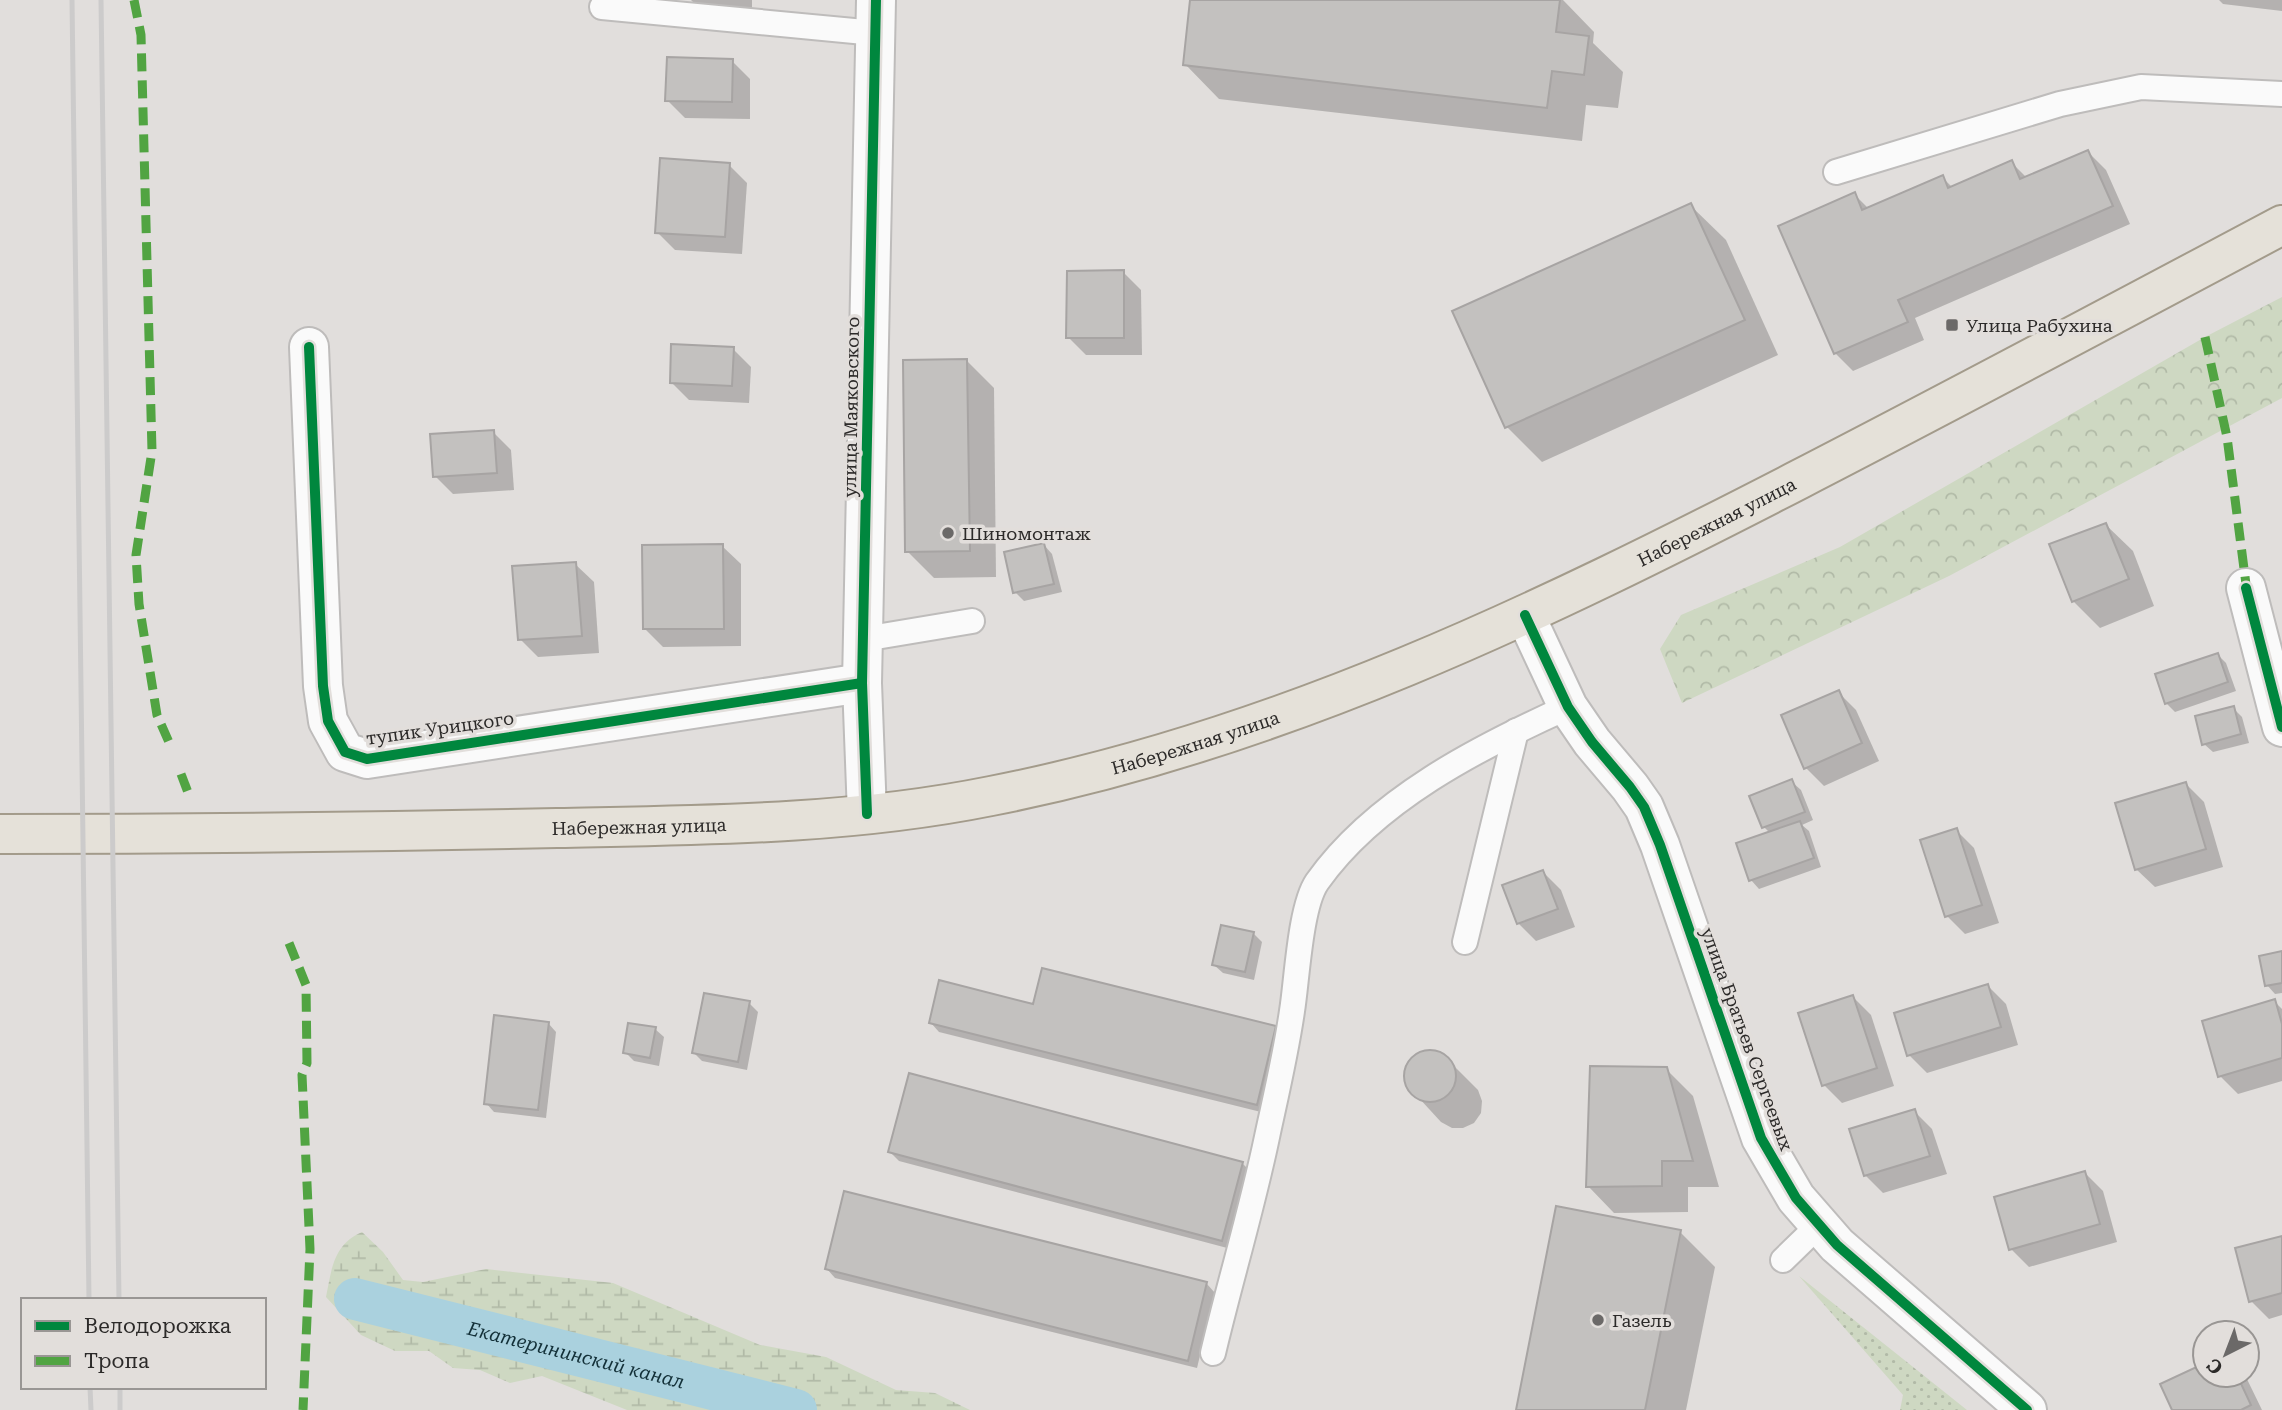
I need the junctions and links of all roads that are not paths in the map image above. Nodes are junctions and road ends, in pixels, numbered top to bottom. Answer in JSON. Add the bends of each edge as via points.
{"nodes":[{"id":1,"x":602,"y":7,"type":"dead end"},
{"id":2,"x":876,"y":16,"type":"edge"},
{"id":3,"x":2282,"y":94,"type":"edge"},
{"id":4,"x":1836,"y":172,"type":"dead end"},
{"id":5,"x":2282,"y":225,"type":"edge"},
{"id":6,"x":309,"y":347,"type":"dead end"},
{"id":7,"x":2246,"y":588,"type":"dead end"},
{"id":8,"x":1525,"y":615,"type":"junction"},
{"id":9,"x":972,"y":621,"type":"dead end"},
{"id":10,"x":864,"y":639,"type":"junction"},
{"id":11,"x":862,"y":683,"type":"junction"},
{"id":12,"x":1568,"y":707,"type":"junction"},
{"id":13,"x":2282,"y":727,"type":"edge"},
{"id":14,"x":1516,"y":731,"type":"junction"},
{"id":15,"x":867,"y":814,"type":"junction"},
{"id":16,"x":0,"y":834,"type":"edge"},
{"id":17,"x":1465,"y":943,"type":"dead end"},
{"id":18,"x":1819,"y":1225,"type":"junction"},
{"id":19,"x":1783,"y":1260,"type":"dead end"},
{"id":20,"x":1213,"y":1353,"type":"dead end"},
{"id":21,"x":2027,"y":1410,"type":"edge"}],
"edges":[{"from":1,"to":2,"type":"lane"},
{"from":2,"to":10,"type":"street","name":"улица Маяковского"},
{"from":3,"to":4,"type":"lane","via":[[2141,88],[2060,104]]},
{"from":5,"to":8,"type":"main road","name":"Набережная улица","via":[[2001,376]]},
{"from":6,"to":11,"type":"street","name":"тупик Урицкого","via":[[323,686],[328,721],[345,752],[367,759]]},
{"from":7,"to":13,"type":"street"},
{"from":8,"to":12,"type":"street","name":"улица Братьев Сергеевых"},
{"from":8,"to":15,"type":"main road","name":"Набережная улица","via":[[1211,741],[1024,789]]},
{"from":9,"to":10,"type":"lane"},
{"from":10,"to":11,"type":"street","name":"улица Маяковского"},
{"from":11,"to":15,"type":"street","name":"улица Маяковского"},
{"from":12,"to":14,"type":"lane"},
{"from":12,"to":18,"type":"street","name":"улица Братьев Сергеевых","via":[[1644,807],[1761,1138],[1796,1198]]},
{"from":14,"to":17,"type":"lane"},
{"from":14,"to":20,"type":"lane","via":[[1410,794],[1342,853],[1315,884],[1299,943],[1292,1012],[1267,1139]]},
{"from":15,"to":16,"type":"main road","name":"Набережная улица","via":[[745,826]]},
{"from":18,"to":19,"type":"lane"},
{"from":18,"to":21,"type":"street","name":"улица Братьев Сергеевых","via":[[1913,1314]]}]}
